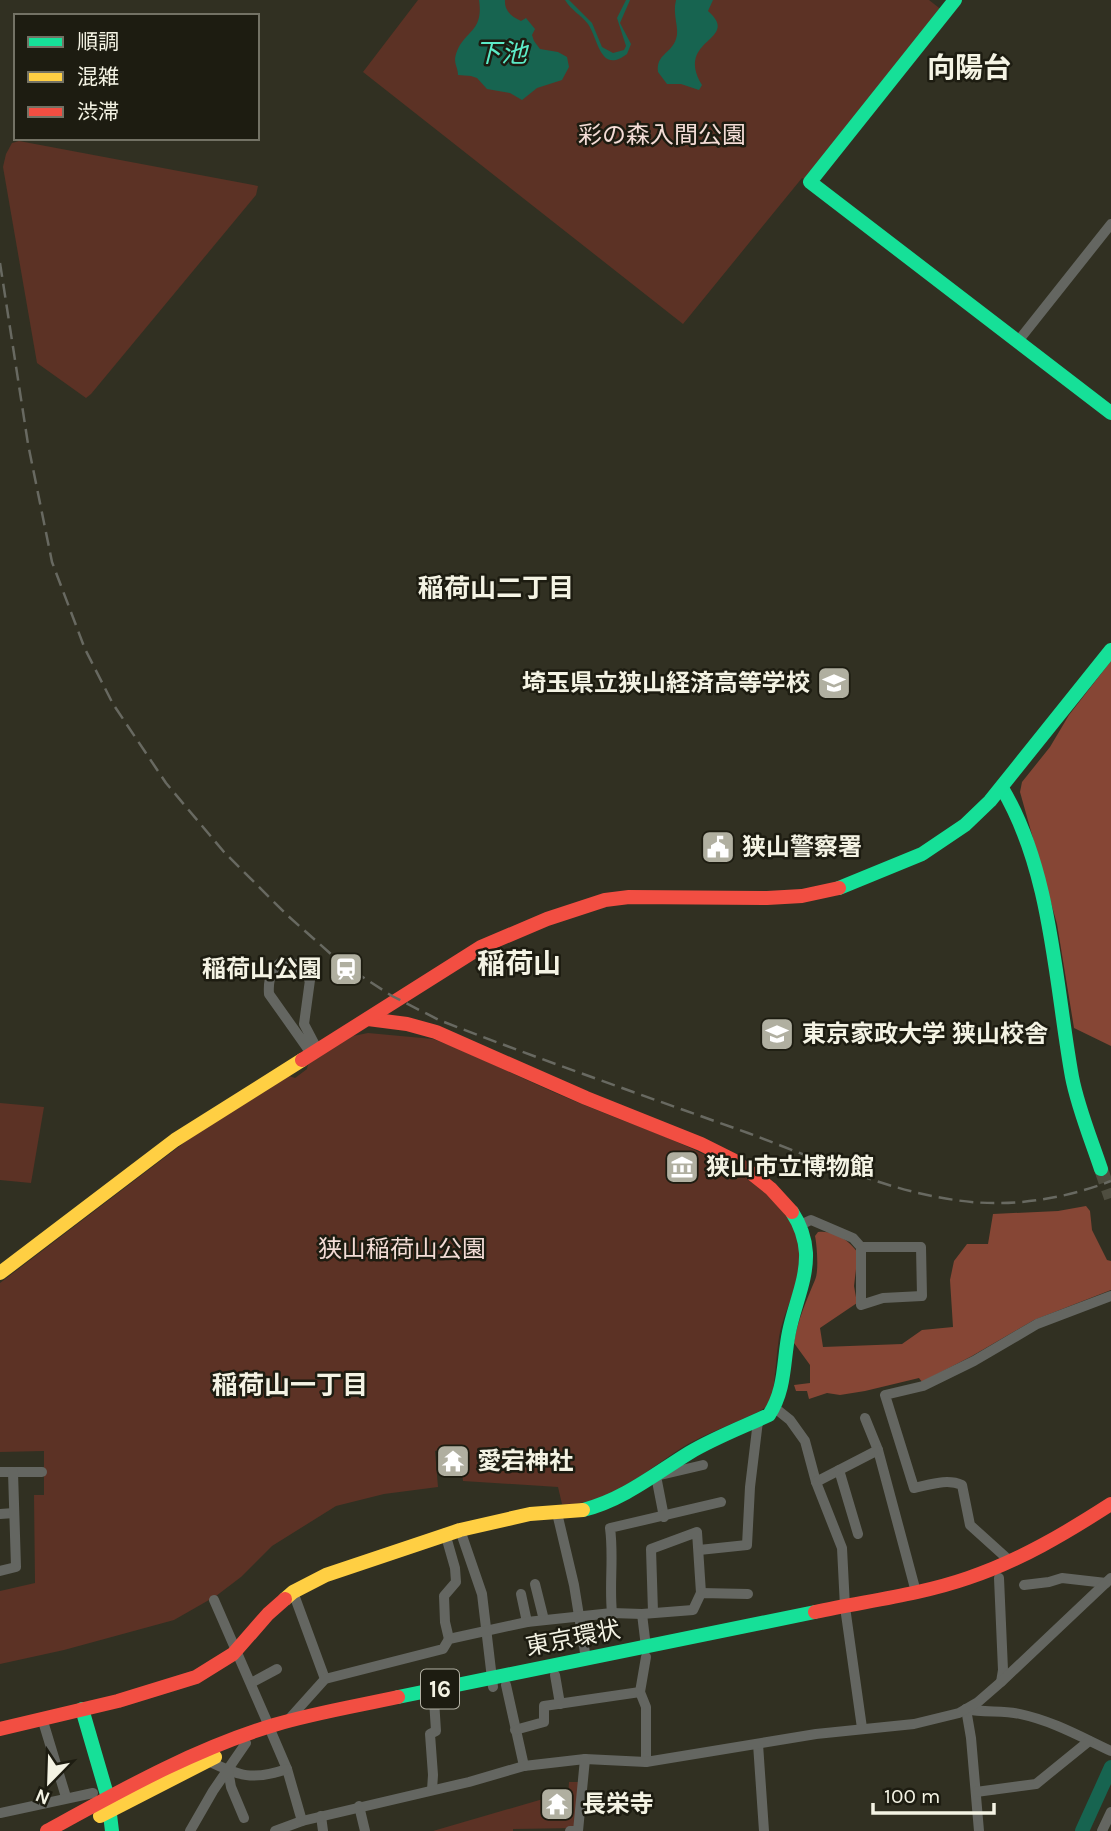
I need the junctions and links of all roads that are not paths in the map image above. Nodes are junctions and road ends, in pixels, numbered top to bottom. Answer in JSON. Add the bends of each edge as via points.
{"nodes":[{"id":1,"x":955,"y":0,"type":"edge"},
{"id":2,"x":1111,"y":223,"type":"edge"},
{"id":3,"x":1019,"y":340,"type":"junction"},
{"id":4,"x":1111,"y":413,"type":"edge"},
{"id":5,"x":1111,"y":650,"type":"edge"},
{"id":6,"x":1002,"y":788,"type":"junction"},
{"id":7,"x":368,"y":1019,"type":"junction"},
{"id":8,"x":314,"y":1052,"type":"junction"},
{"id":9,"x":1101,"y":1169,"type":"tunnel mouth"},
{"id":10,"x":800,"y":1225,"type":"junction"},
{"id":11,"x":861,"y":1247,"type":"junction"},
{"id":12,"x":0,"y":1273,"type":"edge"},
{"id":13,"x":1111,"y":1296,"type":"edge"},
{"id":14,"x":775,"y":1408,"type":"junction"},
{"id":15,"x":865,"y":1418,"type":"dead end"},
{"id":16,"x":758,"y":1421,"type":"junction"},
{"id":17,"x":878,"y":1450,"type":"junction"},
{"id":18,"x":703,"y":1465,"type":"dead end"},
{"id":19,"x":839,"y":1470,"type":"junction"},
{"id":20,"x":0,"y":1472,"type":"edge"},
{"id":21,"x":13,"y":1472,"type":"junction"},
{"id":22,"x":42,"y":1472,"type":"dead end"},
{"id":23,"x":656,"y":1476,"type":"junction"},
{"id":24,"x":816,"y":1482,"type":"junction"},
{"id":25,"x":721,"y":1502,"type":"dead end"},
{"id":26,"x":1111,"y":1504,"type":"edge"},
{"id":27,"x":14,"y":1513,"type":"junction"},
{"id":28,"x":557,"y":1513,"type":"junction"},
{"id":29,"x":0,"y":1514,"type":"edge"},
{"id":30,"x":1111,"y":1516,"type":"edge"},
{"id":31,"x":664,"y":1517,"type":"junction"},
{"id":32,"x":460,"y":1530,"type":"junction"},
{"id":33,"x":445,"y":1534,"type":"junction"},
{"id":34,"x":858,"y":1534,"type":"dead end"},
{"id":35,"x":699,"y":1550,"type":"junction"},
{"id":36,"x":1011,"y":1562,"type":"junction"},
{"id":37,"x":0,"y":1571,"type":"edge"},
{"id":38,"x":999,"y":1578,"type":"junction"},
{"id":39,"x":1109,"y":1581,"type":"edge"},
{"id":40,"x":535,"y":1584,"type":"dead end"},
{"id":41,"x":1024,"y":1585,"type":"dead end"},
{"id":42,"x":293,"y":1592,"type":"junction"},
{"id":43,"x":916,"y":1592,"type":"junction"},
{"id":44,"x":701,"y":1593,"type":"junction"},
{"id":45,"x":522,"y":1594,"type":"dead end"},
{"id":46,"x":748,"y":1594,"type":"dead end"},
{"id":47,"x":214,"y":1600,"type":"dead end"},
{"id":48,"x":846,"y":1611,"type":"junction"},
{"id":49,"x":612,"y":1613,"type":"junction"},
{"id":50,"x":647,"y":1613,"type":"junction"},
{"id":51,"x":580,"y":1616,"type":"junction"},
{"id":52,"x":544,"y":1620,"type":"junction"},
{"id":53,"x":527,"y":1622,"type":"junction"},
{"id":54,"x":487,"y":1630,"type":"junction"},
{"id":55,"x":449,"y":1639,"type":"junction"},
{"id":56,"x":237,"y":1650,"type":"junction"},
{"id":57,"x":646,"y":1652,"type":"junction"},
{"id":58,"x":586,"y":1659,"type":"junction"},
{"id":59,"x":277,"y":1669,"type":"dead end"},
{"id":60,"x":555,"y":1675,"type":"junction"},
{"id":61,"x":325,"y":1679,"type":"junction"},
{"id":62,"x":1001,"y":1682,"type":"junction"},
{"id":63,"x":251,"y":1683,"type":"junction"},
{"id":64,"x":497,"y":1683,"type":"junction"},
{"id":65,"x":640,"y":1692,"type":"junction"},
{"id":66,"x":434,"y":1700,"type":"junction"},
{"id":67,"x":560,"y":1704,"type":"junction"},
{"id":68,"x":82,"y":1709,"type":"junction"},
{"id":69,"x":966,"y":1709,"type":"junction"},
{"id":70,"x":42,"y":1718,"type":"junction"},
{"id":71,"x":287,"y":1721,"type":"junction"},
{"id":72,"x":862,"y":1728,"type":"junction"},
{"id":73,"x":0,"y":1729,"type":"edge"},
{"id":74,"x":270,"y":1730,"type":"junction"},
{"id":75,"x":515,"y":1730,"type":"junction"},
{"id":76,"x":1089,"y":1741,"type":"junction"},
{"id":77,"x":246,"y":1743,"type":"junction"},
{"id":78,"x":758,"y":1744,"type":"junction"},
{"id":79,"x":1106,"y":1748,"type":"edge"},
{"id":80,"x":585,"y":1759,"type":"junction"},
{"id":81,"x":207,"y":1761,"type":"junction"},
{"id":82,"x":646,"y":1762,"type":"junction"},
{"id":83,"x":524,"y":1766,"type":"junction"},
{"id":84,"x":287,"y":1769,"type":"junction"},
{"id":85,"x":228,"y":1770,"type":"junction"},
{"id":86,"x":432,"y":1790,"type":"junction"},
{"id":87,"x":976,"y":1792,"type":"junction"},
{"id":88,"x":93,"y":1793,"type":"dead end"},
{"id":89,"x":66,"y":1797,"type":"junction"},
{"id":90,"x":109,"y":1804,"type":"junction"},
{"id":91,"x":359,"y":1806,"type":"junction"},
{"id":92,"x":1111,"y":1812,"type":"edge"},
{"id":93,"x":0,"y":1813,"type":"edge"},
{"id":94,"x":321,"y":1816,"type":"junction"},
{"id":95,"x":244,"y":1818,"type":"dead end"},
{"id":96,"x":302,"y":1821,"type":"junction"},
{"id":97,"x":47,"y":1831,"type":"edge"},
{"id":98,"x":72,"y":1831,"type":"edge"},
{"id":99,"x":112,"y":1831,"type":"edge"},
{"id":100,"x":190,"y":1831,"type":"edge"},
{"id":101,"x":275,"y":1831,"type":"edge"},
{"id":102,"x":323,"y":1831,"type":"edge"},
{"id":103,"x":365,"y":1831,"type":"edge"},
{"id":104,"x":570,"y":1831,"type":"edge"},
{"id":105,"x":764,"y":1831,"type":"edge"},
{"id":106,"x":979,"y":1831,"type":"edge"},
{"id":107,"x":1102,"y":1831,"type":"edge"}],
"edges":[{"from":1,"to":3,"type":"main road","via":[[810,182]]},
{"from":2,"to":3,"type":"street"},
{"from":3,"to":4,"type":"main road"},
{"from":5,"to":6,"type":"main road"},
{"from":6,"to":7,"type":"main road","via":[[940,844],[845,887],[783,898],[605,900],[481,947]]},
{"from":6,"to":9,"type":"main road","via":[[1018,814],[1041,893],[1073,1081]]},
{"from":7,"to":8,"type":"main road"},
{"from":7,"to":10,"type":"main road","via":[[430,1030],[692,1140],[758,1178]]},
{"from":8,"to":8,"type":"street","via":[[269,994],[273,971],[284,961],[295,964],[310,980],[304,1024]]},
{"from":8,"to":12,"type":"main road","via":[[166,1146]]},
{"from":10,"to":11,"type":"street","via":[[811,1220],[853,1238]]},
{"from":10,"to":14,"type":"main road","via":[[806,1244],[806,1276],[790,1324]]},
{"from":11,"to":11,"type":"street","via":[[921,1247],[922,1296],[883,1298],[861,1305]]},
{"from":13,"to":36,"type":"street","via":[[1037,1324],[923,1386],[885,1395],[914,1488],[942,1482],[962,1485],[970,1525]]},
{"from":14,"to":16,"type":"main road"},
{"from":14,"to":24,"type":"street","via":[[805,1441]]},
{"from":15,"to":17,"type":"street"},
{"from":16,"to":23,"type":"main road","via":[[691,1452]]},
{"from":16,"to":35,"type":"street","via":[[747,1545]]},
{"from":17,"to":19,"type":"street"},
{"from":17,"to":43,"type":"street"},
{"from":18,"to":23,"type":"street"},
{"from":19,"to":24,"type":"street"},
{"from":19,"to":34,"type":"street"},
{"from":20,"to":21,"type":"street"},
{"from":21,"to":22,"type":"street"},
{"from":21,"to":27,"type":"street"},
{"from":23,"to":28,"type":"main road","via":[[599,1506]]},
{"from":23,"to":31,"type":"street"},
{"from":24,"to":48,"type":"street","via":[[842,1548]]},
{"from":25,"to":31,"type":"street"},
{"from":26,"to":36,"type":"main road","name":"東京環状","number":"16"},
{"from":27,"to":29,"type":"street"},
{"from":27,"to":37,"type":"street","via":[[16,1567]]},
{"from":28,"to":32,"type":"main road","via":[[530,1514]]},
{"from":28,"to":51,"type":"street"},
{"from":30,"to":38,"type":"main road","name":"東京環状","number":"16"},
{"from":31,"to":49,"type":"street","via":[[610,1528]]},
{"from":32,"to":33,"type":"main road"},
{"from":32,"to":54,"type":"street","via":[[482,1594]]},
{"from":33,"to":42,"type":"main road","via":[[326,1575]]},
{"from":33,"to":55,"type":"street","via":[[456,1582],[444,1596]]},
{"from":35,"to":44,"type":"street"},
{"from":35,"to":50,"type":"street","via":[[697,1532],[651,1549]]},
{"from":36,"to":43,"type":"main road","name":"東京環状","number":"16"},
{"from":38,"to":48,"type":"main road","name":"東京環状","number":"16","via":[[933,1597]]},
{"from":38,"to":62,"type":"street"},
{"from":39,"to":41,"type":"street","via":[[1068,1577]]},
{"from":39,"to":62,"type":"street"},
{"from":40,"to":52,"type":"street"},
{"from":42,"to":56,"type":"main road"},
{"from":42,"to":61,"type":"street"},
{"from":43,"to":48,"type":"main road","name":"東京環状","number":"16"},
{"from":44,"to":46,"type":"street"},
{"from":44,"to":50,"type":"street","via":[[693,1610]]},
{"from":45,"to":53,"type":"street"},
{"from":47,"to":56,"type":"street"},
{"from":48,"to":57,"type":"main road","name":"東京環状","number":"16"},
{"from":48,"to":72,"type":"street"},
{"from":49,"to":50,"type":"street"},
{"from":49,"to":51,"type":"street"},
{"from":50,"to":57,"type":"street"},
{"from":51,"to":52,"type":"street"},
{"from":51,"to":58,"type":"street"},
{"from":52,"to":53,"type":"street"},
{"from":53,"to":54,"type":"street"},
{"from":54,"to":55,"type":"street"},
{"from":54,"to":64,"type":"street"},
{"from":55,"to":61,"type":"street","via":[[443,1649]]},
{"from":56,"to":63,"type":"street"},
{"from":56,"to":68,"type":"main road","via":[[180,1684]]},
{"from":57,"to":58,"type":"main road","name":"東京環状","number":"16"},
{"from":57,"to":60,"type":"main road","name":"東京環状","number":"16"},
{"from":57,"to":65,"type":"street"},
{"from":58,"to":64,"type":"main road","name":"東京環状","number":"16"},
{"from":59,"to":63,"type":"street"},
{"from":60,"to":64,"type":"main road","name":"東京環状","number":"16"},
{"from":60,"to":67,"type":"street"},
{"from":61,"to":71,"type":"street"},
{"from":62,"to":69,"type":"street"},
{"from":63,"to":74,"type":"street"},
{"from":64,"to":66,"type":"main road","name":"東京環状","number":"16"},
{"from":64,"to":71,"type":"main road","name":"東京環状","number":"16"},
{"from":64,"to":75,"type":"street"},
{"from":65,"to":67,"type":"street"},
{"from":65,"to":82,"type":"street","via":[[646,1707]]},
{"from":66,"to":74,"type":"main road","name":"東京環状","number":"16"},
{"from":66,"to":86,"type":"street"},
{"from":67,"to":75,"type":"street","via":[[544,1706],[544,1722]]},
{"from":68,"to":70,"type":"main road"},
{"from":68,"to":90,"type":"main road"},
{"from":69,"to":72,"type":"street","via":[[914,1724]]},
{"from":69,"to":76,"type":"street","via":[[1018,1713]]},
{"from":69,"to":87,"type":"street"},
{"from":70,"to":73,"type":"main road"},
{"from":70,"to":89,"type":"street"},
{"from":71,"to":74,"type":"main road","name":"東京環状","number":"16"},
{"from":72,"to":78,"type":"street"},
{"from":74,"to":77,"type":"main road","name":"東京環状","number":"16"},
{"from":74,"to":84,"type":"street"},
{"from":74,"to":90,"type":"main road","name":"東京環状","number":"16","via":[[181,1759]]},
{"from":75,"to":83,"type":"street"},
{"from":76,"to":79,"type":"street"},
{"from":76,"to":87,"type":"street","via":[[1036,1784]]},
{"from":77,"to":81,"type":"main road","name":"東京環状","number":"16"},
{"from":77,"to":85,"type":"street"},
{"from":78,"to":82,"type":"street"},
{"from":78,"to":105,"type":"street"},
{"from":80,"to":82,"type":"street"},
{"from":80,"to":83,"type":"street"},
{"from":80,"to":104,"type":"street","via":[[578,1831]]},
{"from":81,"to":85,"type":"street"},
{"from":81,"to":90,"type":"main road","name":"東京環状","number":"16"},
{"from":83,"to":86,"type":"street"},
{"from":84,"to":85,"type":"street","via":[[253,1777]]},
{"from":84,"to":96,"type":"street"},
{"from":85,"to":95,"type":"street"},
{"from":85,"to":100,"type":"street"},
{"from":86,"to":91,"type":"street"},
{"from":87,"to":106,"type":"street"},
{"from":88,"to":89,"type":"street"},
{"from":89,"to":93,"type":"street"},
{"from":90,"to":97,"type":"main road","name":"東京環状","number":"16"},
{"from":90,"to":98,"type":"main road","name":"東京環状","number":"16"},
{"from":90,"to":99,"type":"main road"},
{"from":91,"to":94,"type":"street"},
{"from":91,"to":103,"type":"street"},
{"from":92,"to":107,"type":"street"},
{"from":94,"to":96,"type":"street"},
{"from":94,"to":102,"type":"street"},
{"from":96,"to":101,"type":"street"}]}
